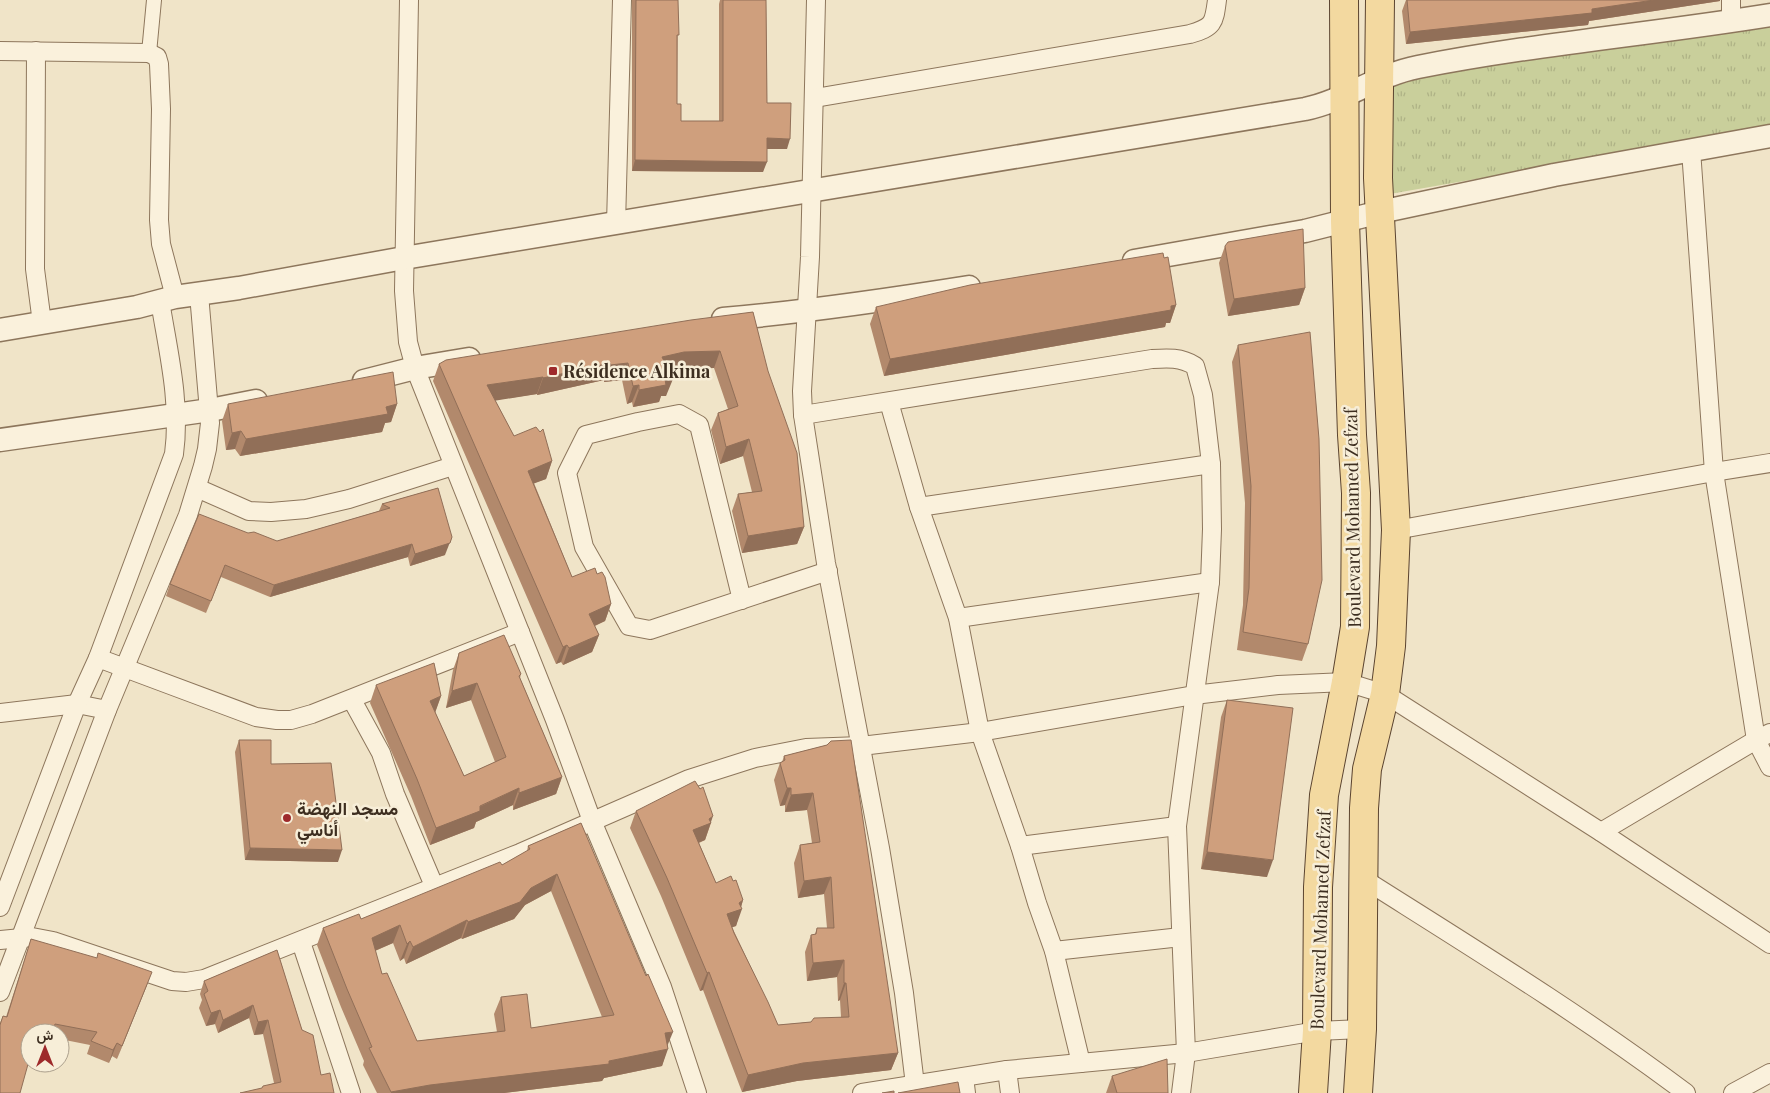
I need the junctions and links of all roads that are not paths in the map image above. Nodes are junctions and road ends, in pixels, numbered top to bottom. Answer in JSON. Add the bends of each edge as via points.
{"nodes":[{"id":1,"x":154,"y":0,"type":"edge"},
{"id":2,"x":409,"y":0,"type":"edge"},
{"id":3,"x":622,"y":0,"type":"edge"},
{"id":4,"x":816,"y":0,"type":"edge"},
{"id":5,"x":1217,"y":0,"type":"edge"},
{"id":6,"x":1344,"y":0,"type":"edge"},
{"id":7,"x":1380,"y":0,"type":"edge"},
{"id":8,"x":1731,"y":11,"type":"edge"},
{"id":9,"x":1770,"y":15,"type":"edge"},
{"id":10,"x":0,"y":51,"type":"edge"},
{"id":11,"x":36,"y":51,"type":"junction"},
{"id":12,"x":149,"y":53,"type":"junction"},
{"id":13,"x":1379,"y":79,"type":"junction"},
{"id":14,"x":1344,"y":96,"type":"junction"},
{"id":15,"x":815,"y":98,"type":"junction"},
{"id":16,"x":1770,"y":136,"type":"edge"},
{"id":17,"x":1691,"y":150,"type":"junction"},
{"id":18,"x":812,"y":190,"type":"junction"},
{"id":19,"x":1380,"y":212,"type":"junction"},
{"id":20,"x":1345,"y":221,"type":"junction"},
{"id":21,"x":616,"y":224,"type":"junction"},
{"id":22,"x":404,"y":258,"type":"junction"},
{"id":23,"x":1111,"y":265,"type":"edge"},
{"id":24,"x":987,"y":284,"type":"edge"},
{"id":25,"x":199,"y":294,"type":"junction"},
{"id":26,"x":168,"y":299,"type":"junction"},
{"id":27,"x":807,"y":310,"type":"junction"},
{"id":28,"x":699,"y":322,"type":"edge"},
{"id":29,"x":42,"y":323,"type":"junction"},
{"id":30,"x":0,"y":330,"type":"edge"},
{"id":31,"x":491,"y":355,"type":"edge"},
{"id":32,"x":415,"y":368,"type":"junction"},
{"id":33,"x":345,"y":384,"type":"edge"},
{"id":34,"x":274,"y":398,"type":"edge"},
{"id":35,"x":889,"y":402,"type":"junction"},
{"id":36,"x":210,"y":410,"type":"junction"},
{"id":37,"x":176,"y":414,"type":"junction"},
{"id":38,"x":803,"y":415,"type":"junction"},
{"id":39,"x":0,"y":440,"type":"edge"},
{"id":40,"x":1770,"y":463,"type":"edge"},
{"id":41,"x":1211,"y":464,"type":"junction"},
{"id":42,"x":453,"y":466,"type":"junction"},
{"id":43,"x":1714,"y":472,"type":"junction"},
{"id":44,"x":197,"y":488,"type":"junction"},
{"id":45,"x":919,"y":507,"type":"junction"},
{"id":46,"x":1396,"y":530,"type":"junction"},
{"id":47,"x":828,"y":571,"type":"junction"},
{"id":48,"x":1210,"y":582,"type":"junction"},
{"id":49,"x":742,"y":600,"type":"junction"},
{"id":50,"x":958,"y":618,"type":"junction"},
{"id":51,"x":520,"y":632,"type":"junction"},
{"id":52,"x":98,"y":658,"type":"junction"},
{"id":53,"x":126,"y":668,"type":"junction"},
{"id":54,"x":1346,"y":682,"type":"junction"},
{"id":55,"x":1385,"y":694,"type":"junction"},
{"id":56,"x":1194,"y":695,"type":"junction"},
{"id":57,"x":352,"y":700,"type":"junction"},
{"id":58,"x":77,"y":704,"type":"junction"},
{"id":59,"x":107,"y":710,"type":"junction"},
{"id":60,"x":0,"y":713,"type":"edge"},
{"id":61,"x":980,"y":732,"type":"junction"},
{"id":62,"x":1763,"y":737,"type":"edge"},
{"id":63,"x":861,"y":746,"type":"junction"},
{"id":64,"x":1770,"y":767,"type":"edge"},
{"id":65,"x":592,"y":821,"type":"junction"},
{"id":66,"x":1177,"y":826,"type":"junction"},
{"id":67,"x":1601,"y":832,"type":"junction"},
{"id":68,"x":1020,"y":846,"type":"junction"},
{"id":69,"x":1362,"y":878,"type":"junction"},
{"id":70,"x":435,"y":888,"type":"junction"},
{"id":71,"x":0,"y":907,"type":"edge"},
{"id":72,"x":1181,"y":937,"type":"junction"},
{"id":73,"x":20,"y":938,"type":"junction"},
{"id":74,"x":0,"y":940,"type":"edge"},
{"id":75,"x":301,"y":942,"type":"junction"},
{"id":76,"x":1770,"y":944,"type":"edge"},
{"id":77,"x":1054,"y":951,"type":"junction"},
{"id":78,"x":0,"y":992,"type":"edge"},
{"id":79,"x":1362,"y":1029,"type":"junction"},
{"id":80,"x":1317,"y":1031,"type":"junction"},
{"id":81,"x":1186,"y":1053,"type":"junction"},
{"id":82,"x":1081,"y":1063,"type":"junction"},
{"id":83,"x":1007,"y":1070,"type":"junction"},
{"id":84,"x":1770,"y":1073,"type":"edge"},
{"id":85,"x":965,"y":1085,"type":"edge"},
{"id":86,"x":915,"y":1086,"type":"junction"},
{"id":87,"x":352,"y":1093,"type":"edge"},
{"id":88,"x":697,"y":1093,"type":"edge"},
{"id":89,"x":862,"y":1093,"type":"edge"},
{"id":90,"x":1010,"y":1093,"type":"edge"},
{"id":91,"x":1181,"y":1093,"type":"edge"},
{"id":92,"x":1313,"y":1093,"type":"edge"},
{"id":93,"x":1358,"y":1093,"type":"edge"},
{"id":94,"x":1686,"y":1093,"type":"edge"},
{"id":95,"x":1733,"y":1093,"type":"edge"}],
"edges":[{"from":1,"to":12,"type":"street"},
{"from":2,"to":22,"type":"street"},
{"from":3,"to":21,"type":"street"},
{"from":4,"to":15,"type":"street"},
{"from":5,"to":15,"type":"street","via":[[1210,26],[1190,34]]},
{"from":6,"to":14,"type":"main road","name":"Boulevard Mohamed Zefzaf"},
{"from":7,"to":13,"type":"main road"},
{"from":8,"to":9,"type":"street"},
{"from":8,"to":13,"type":"street","via":[[1417,67]]},
{"from":10,"to":11,"type":"street"},
{"from":11,"to":12,"type":"street"},
{"from":11,"to":29,"type":"street","via":[[35,270]]},
{"from":12,"to":26,"type":"street","via":[[156,56],[158,64],[161,109],[159,220]]},
{"from":13,"to":14,"type":"street"},
{"from":13,"to":19,"type":"main road"},
{"from":14,"to":18,"type":"street","via":[[1305,109]]},
{"from":14,"to":20,"type":"main road","name":"Boulevard Mohamed Zefzaf"},
{"from":15,"to":18,"type":"street"},
{"from":16,"to":17,"type":"street"},
{"from":17,"to":19,"type":"street"},
{"from":17,"to":43,"type":"street"},
{"from":18,"to":21,"type":"street"},
{"from":18,"to":27,"type":"street"},
{"from":19,"to":20,"type":"street"},
{"from":19,"to":46,"type":"main road"},
{"from":20,"to":23,"type":"street","via":[[1276,237]]},
{"from":20,"to":54,"type":"main road","name":"Boulevard Mohamed Zefzaf","via":[[1356,493],[1355,627]]},
{"from":21,"to":22,"type":"street"},
{"from":22,"to":25,"type":"street"},
{"from":22,"to":32,"type":"street","via":[[408,342]]},
{"from":24,"to":27,"type":"street"},
{"from":25,"to":26,"type":"street"},
{"from":25,"to":36,"type":"street"},
{"from":26,"to":29,"type":"street"},
{"from":26,"to":37,"type":"street"},
{"from":27,"to":28,"type":"street"},
{"from":27,"to":38,"type":"street"},
{"from":29,"to":30,"type":"street"},
{"from":31,"to":32,"type":"street"},
{"from":32,"to":33,"type":"street"},
{"from":32,"to":42,"type":"street"},
{"from":34,"to":36,"type":"street"},
{"from":35,"to":38,"type":"street"},
{"from":35,"to":41,"type":"street","via":[[1174,358],[1195,366],[1203,395]]},
{"from":35,"to":45,"type":"street"},
{"from":36,"to":37,"type":"street"},
{"from":36,"to":44,"type":"street","via":[[207,449]]},
{"from":37,"to":39,"type":"street"},
{"from":37,"to":52,"type":"street","via":[[174,454]]},
{"from":38,"to":47,"type":"street"},
{"from":40,"to":43,"type":"street"},
{"from":41,"to":45,"type":"street"},
{"from":41,"to":48,"type":"street"},
{"from":42,"to":44,"type":"street","via":[[306,509],[249,511]]},
{"from":42,"to":51,"type":"street"},
{"from":43,"to":46,"type":"street"},
{"from":43,"to":62,"type":"street"},
{"from":44,"to":53,"type":"street"},
{"from":45,"to":50,"type":"street"},
{"from":46,"to":55,"type":"main road","via":[[1391,646]]},
{"from":47,"to":49,"type":"street"},
{"from":47,"to":63,"type":"street"},
{"from":48,"to":50,"type":"street"},
{"from":48,"to":56,"type":"street"},
{"from":49,"to":49,"type":"street","via":[[650,630],[629,626],[584,547],[568,473],[586,435],[679,414],[699,425]]},
{"from":50,"to":61,"type":"street"},
{"from":51,"to":57,"type":"street"},
{"from":51,"to":65,"type":"street"},
{"from":52,"to":53,"type":"street"},
{"from":52,"to":58,"type":"street"},
{"from":53,"to":57,"type":"street","via":[[256,717],[277,720],[291,720]]},
{"from":53,"to":59,"type":"street"},
{"from":54,"to":55,"type":"street"},
{"from":54,"to":56,"type":"street","via":[[1278,685]]},
{"from":54,"to":80,"type":"main road","name":"Boulevard Mohamed Zefzaf","via":[[1324,795],[1318,887]]},
{"from":55,"to":67,"type":"street"},
{"from":55,"to":69,"type":"main road","via":[[1367,769]]},
{"from":56,"to":61,"type":"street"},
{"from":56,"to":66,"type":"street"},
{"from":57,"to":70,"type":"street","via":[[381,753]]},
{"from":58,"to":59,"type":"street"},
{"from":58,"to":60,"type":"street"},
{"from":58,"to":71,"type":"street"},
{"from":59,"to":73,"type":"street"},
{"from":61,"to":63,"type":"street"},
{"from":61,"to":68,"type":"street"},
{"from":62,"to":64,"type":"street"},
{"from":62,"to":67,"type":"street"},
{"from":63,"to":65,"type":"street","via":[[806,748],[755,758],[689,779]]},
{"from":63,"to":86,"type":"street","via":[[904,993]]},
{"from":65,"to":70,"type":"street"},
{"from":65,"to":88,"type":"street","via":[[662,987]]},
{"from":66,"to":68,"type":"street"},
{"from":66,"to":72,"type":"street"},
{"from":67,"to":76,"type":"street"},
{"from":68,"to":77,"type":"street"},
{"from":69,"to":79,"type":"main road"},
{"from":69,"to":94,"type":"street","via":[[1493,961]]},
{"from":70,"to":75,"type":"street"},
{"from":72,"to":77,"type":"street"},
{"from":72,"to":81,"type":"street"},
{"from":73,"to":74,"type":"street"},
{"from":73,"to":75,"type":"street","via":[[53,941],[172,981],[186,982],[204,979]]},
{"from":73,"to":78,"type":"street"},
{"from":75,"to":87,"type":"street"},
{"from":77,"to":82,"type":"street"},
{"from":79,"to":80,"type":"street"},
{"from":79,"to":93,"type":"main road"},
{"from":80,"to":81,"type":"street"},
{"from":80,"to":92,"type":"main road","name":"Boulevard Mohamed Zefzaf"},
{"from":81,"to":82,"type":"street"},
{"from":81,"to":91,"type":"street"},
{"from":82,"to":83,"type":"street"},
{"from":83,"to":85,"type":"street"},
{"from":83,"to":90,"type":"street"},
{"from":84,"to":95,"type":"street"},
{"from":85,"to":86,"type":"street"},
{"from":86,"to":89,"type":"street"}]}
